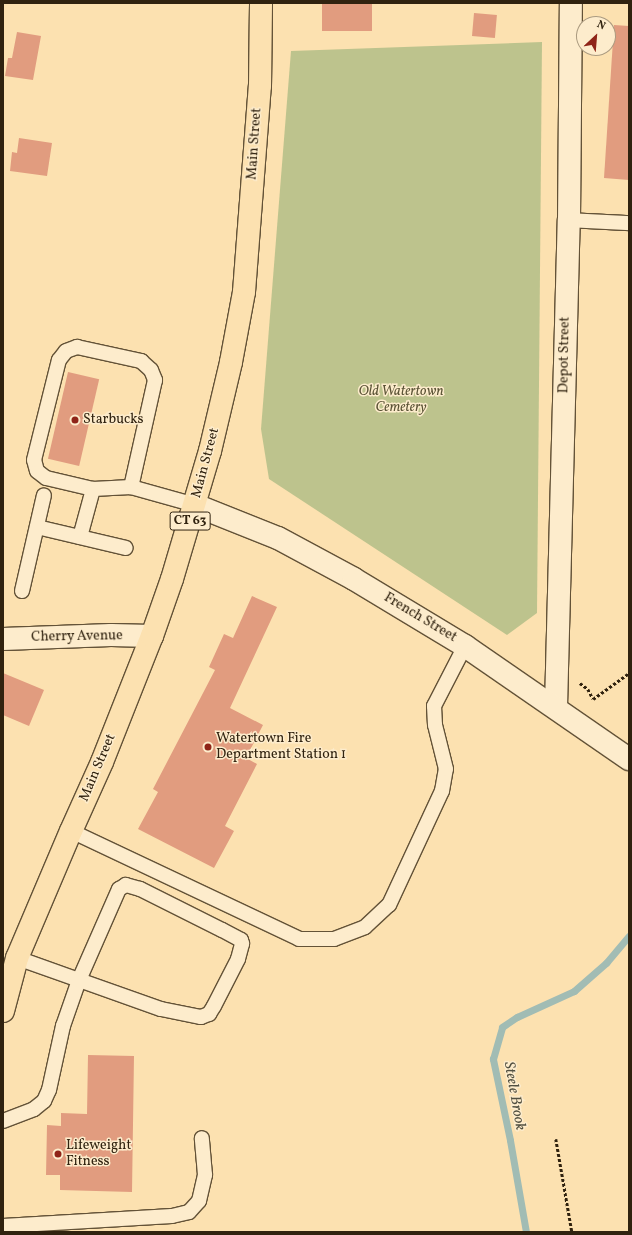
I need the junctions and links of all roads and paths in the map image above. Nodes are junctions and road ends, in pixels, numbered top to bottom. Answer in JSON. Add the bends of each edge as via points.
{"nodes":[{"id":1,"x":261,"y":3,"type":"edge"},
{"id":2,"x":571,"y":3,"type":"edge"},
{"id":3,"x":569,"y":220,"type":"junction"},
{"id":4,"x":629,"y":223,"type":"edge"},
{"id":5,"x":131,"y":487,"type":"junction"},
{"id":6,"x":93,"y":489,"type":"junction"},
{"id":7,"x":44,"y":495,"type":"dead end"},
{"id":8,"x":195,"y":505,"type":"junction"},
{"id":9,"x":37,"y":527,"type":"junction"},
{"id":10,"x":80,"y":538,"type":"junction"},
{"id":11,"x":126,"y":548,"type":"dead end"},
{"id":12,"x":22,"y":591,"type":"dead end"},
{"id":13,"x":152,"y":636,"type":"junction"},
{"id":14,"x":3,"y":639,"type":"edge"},
{"id":15,"x":465,"y":646,"type":"junction"},
{"id":16,"x":629,"y":673,"type":"edge"},
{"id":17,"x":588,"y":689,"type":"dead end"},
{"id":18,"x":556,"y":707,"type":"junction"},
{"id":19,"x":629,"y":759,"type":"edge"},
{"id":20,"x":71,"y":831,"type":"junction"},
{"id":21,"x":17,"y":958,"type":"junction"},
{"id":22,"x":79,"y":980,"type":"junction"},
{"id":23,"x":3,"y":1011,"type":"edge"},
{"id":24,"x":3,"y":1121,"type":"edge"},
{"id":25,"x":202,"y":1138,"type":"dead end"},
{"id":26,"x":556,"y":1139,"type":"dead end"},
{"id":27,"x":3,"y":1226,"type":"edge"},
{"id":28,"x":572,"y":1232,"type":"edge"}],
"edges":[{"from":1,"to":8,"type":"main road","name":"Main Street","number":"CT 63","via":[[260,86],[244,292],[219,414]]},
{"from":2,"to":3,"type":"street","name":"Depot Street"},
{"from":3,"to":4,"type":"lane"},
{"from":3,"to":18,"type":"street","name":"Depot Street"},
{"from":5,"to":6,"type":"lane"},
{"from":5,"to":6,"type":"lane","via":[[155,380],[151,370],[141,361],[77,347],[66,351],[59,360],[34,460],[37,471],[46,478]]},
{"from":5,"to":8,"type":"lane"},
{"from":6,"to":10,"type":"lane"},
{"from":7,"to":9,"type":"lane"},
{"from":8,"to":13,"type":"main road","name":"Main Street","number":"CT 63"},
{"from":8,"to":15,"type":"street","name":"French Street","via":[[258,530],[305,553],[354,579]]},
{"from":9,"to":10,"type":"lane"},
{"from":9,"to":12,"type":"lane"},
{"from":10,"to":11,"type":"lane"},
{"from":13,"to":14,"type":"street","name":"Cherry Avenue"},
{"from":13,"to":20,"type":"main road","name":"Main Street","number":"CT 63","via":[[102,762]]},
{"from":15,"to":18,"type":"street","name":"French Street"},
{"from":15,"to":20,"type":"lane","via":[[434,706],[435,725],[446,769],[442,791],[389,905],[365,927],[334,939],[299,939]]},
{"from":16,"to":17,"type":"path","via":[[593,699]]},
{"from":18,"to":19,"type":"street","name":"French Street"},
{"from":20,"to":21,"type":"main road","name":"Main Street","number":"CT 63"},
{"from":21,"to":22,"type":"lane"},
{"from":21,"to":23,"type":"main road","name":"Main Street","number":"CT 63"},
{"from":22,"to":22,"type":"lane","via":[[119,889],[126,884],[222,930],[241,940],[242,944],[238,959],[214,1006],[209,1014],[201,1017],[161,1009]]},
{"from":22,"to":24,"type":"lane","via":[[44,1101],[34,1109]]},
{"from":25,"to":27,"type":"lane","via":[[205,1175],[199,1201],[190,1212],[172,1216]]},
{"from":26,"to":28,"type":"path"}]}
